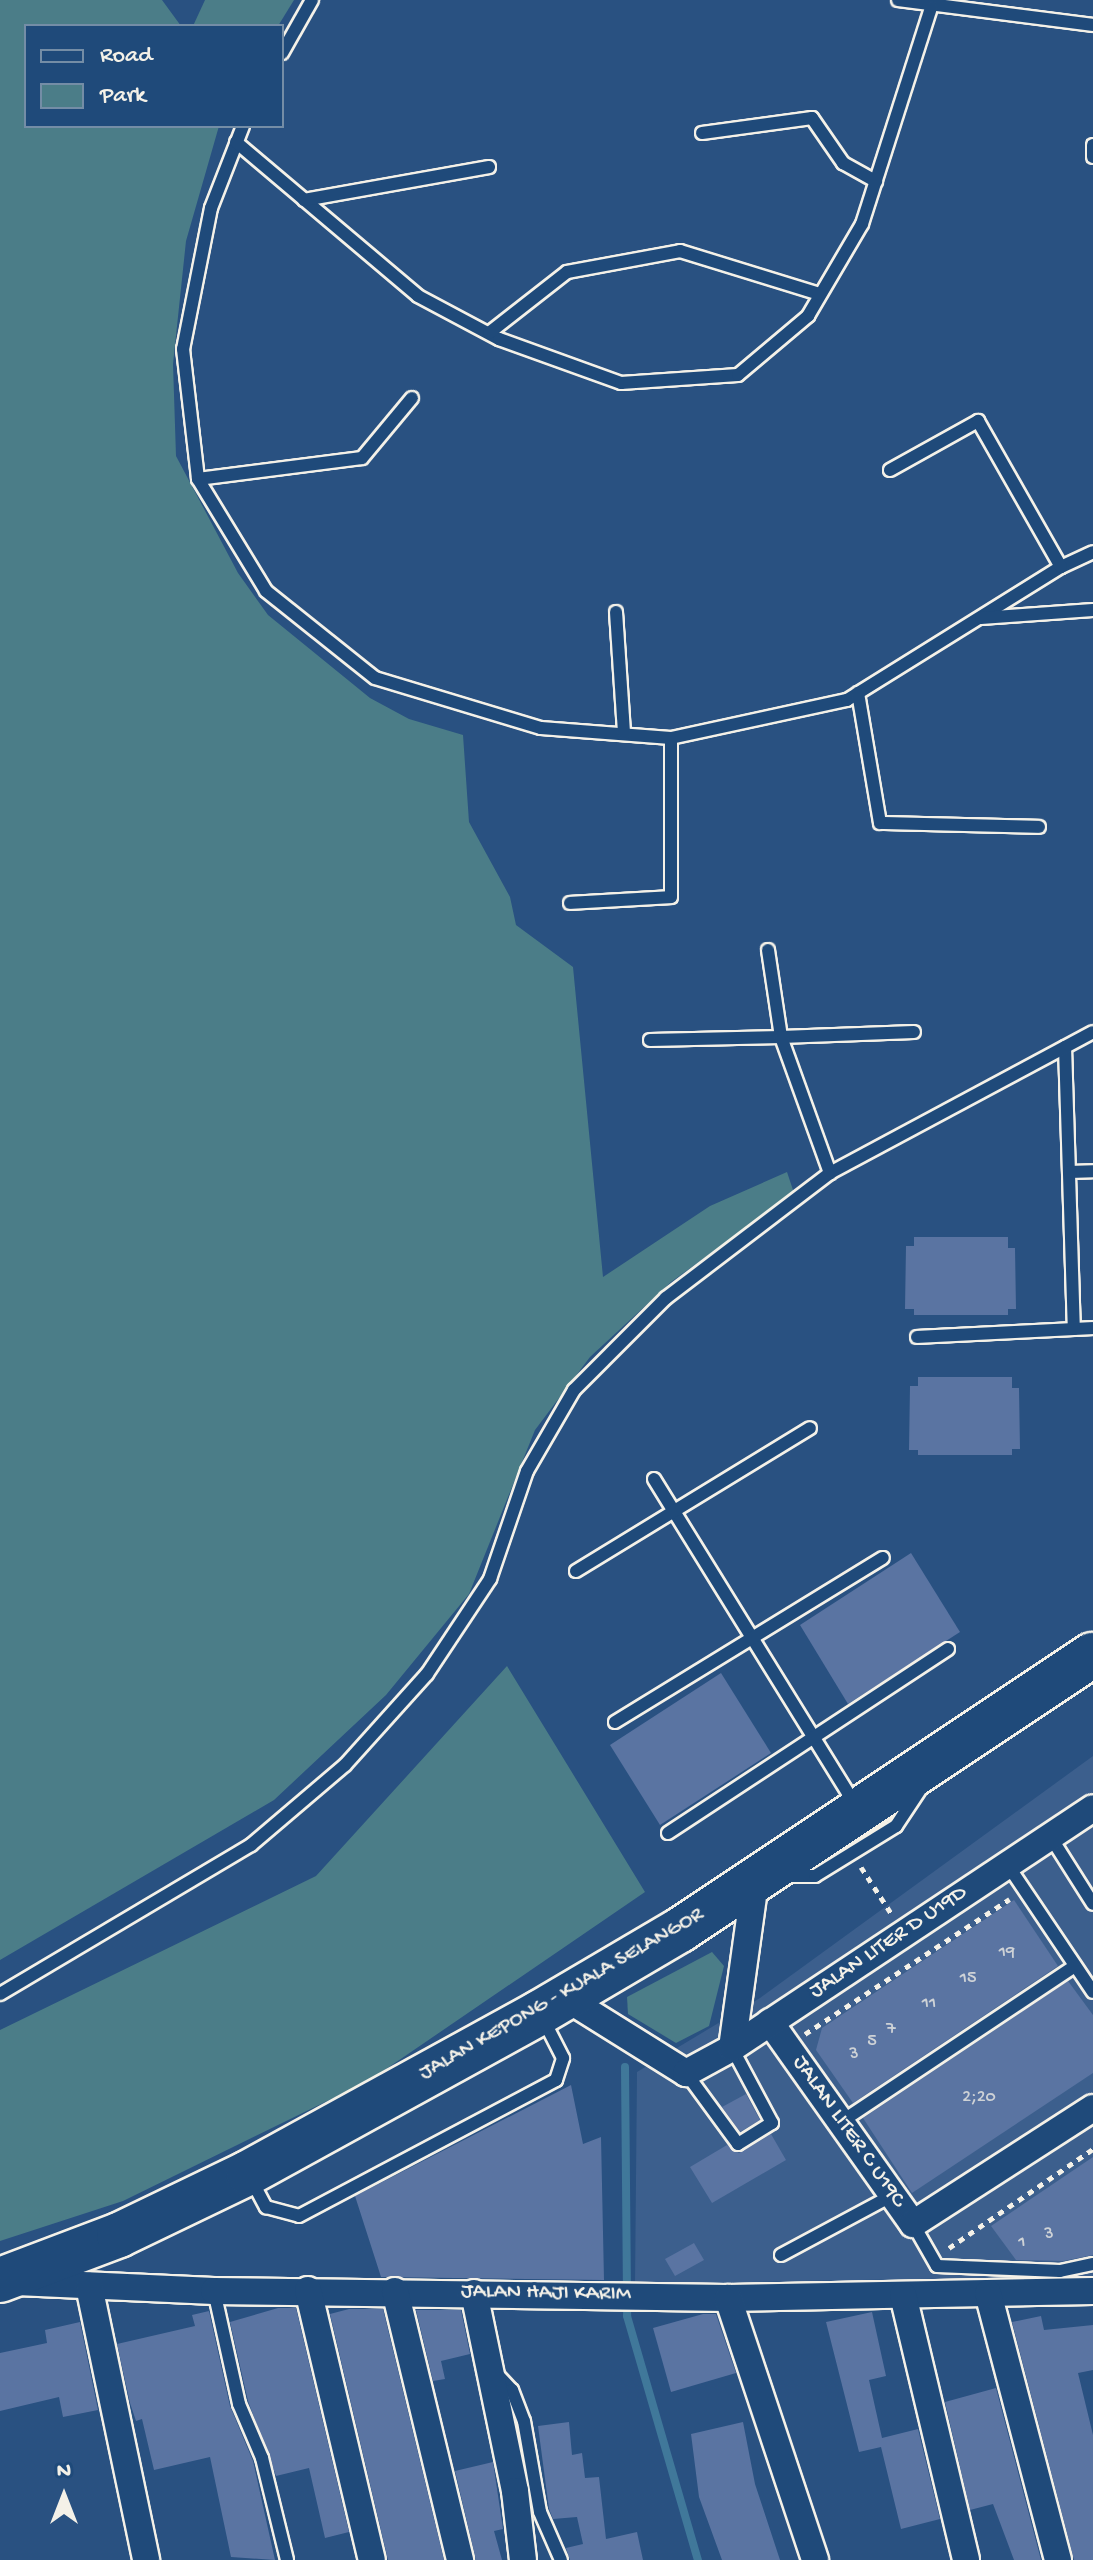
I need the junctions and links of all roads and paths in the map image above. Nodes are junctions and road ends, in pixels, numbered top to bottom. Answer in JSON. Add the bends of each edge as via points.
{"nodes":[{"id":1,"x":312,"y":0,"type":"edge"},
{"id":2,"x":898,"y":0,"type":"edge"},
{"id":3,"x":931,"y":8,"type":"junction"},
{"id":4,"x":1093,"y":25,"type":"edge"},
{"id":5,"x":284,"y":49,"type":"edge"},
{"id":6,"x":242,"y":128,"type":"edge"},
{"id":7,"x":702,"y":133,"type":"dead end"},
{"id":8,"x":236,"y":142,"type":"junction"},
{"id":9,"x":1093,"y":145,"type":"edge"},
{"id":10,"x":1093,"y":157,"type":"edge"},
{"id":11,"x":489,"y":167,"type":"dead end"},
{"id":12,"x":876,"y":181,"type":"junction"},
{"id":13,"x":304,"y":200,"type":"junction"},
{"id":14,"x":820,"y":294,"type":"junction"},
{"id":15,"x":489,"y":333,"type":"junction"},
{"id":16,"x":412,"y":398,"type":"dead end"},
{"id":17,"x":890,"y":470,"type":"dead end"},
{"id":18,"x":198,"y":479,"type":"junction"},
{"id":19,"x":1093,"y":552,"type":"edge"},
{"id":20,"x":1061,"y":567,"type":"junction"},
{"id":21,"x":1093,"y":610,"type":"edge"},
{"id":22,"x":616,"y":612,"type":"dead end"},
{"id":23,"x":978,"y":619,"type":"junction"},
{"id":24,"x":858,"y":693,"type":"junction"},
{"id":25,"x":624,"y":734,"type":"junction"},
{"id":26,"x":671,"y":738,"type":"junction"},
{"id":27,"x":1039,"y":827,"type":"dead end"},
{"id":28,"x":570,"y":903,"type":"dead end"},
{"id":29,"x":768,"y":950,"type":"dead end"},
{"id":30,"x":914,"y":1032,"type":"dead end"},
{"id":31,"x":1093,"y":1032,"type":"edge"},
{"id":32,"x":781,"y":1037,"type":"junction"},
{"id":33,"x":650,"y":1040,"type":"dead end"},
{"id":34,"x":1065,"y":1047,"type":"junction"},
{"id":35,"x":1093,"y":1171,"type":"edge"},
{"id":36,"x":1069,"y":1172,"type":"junction"},
{"id":37,"x":830,"y":1173,"type":"junction"},
{"id":38,"x":1093,"y":1328,"type":"edge"},
{"id":39,"x":1074,"y":1329,"type":"junction"},
{"id":40,"x":917,"y":1337,"type":"dead end"},
{"id":41,"x":810,"y":1428,"type":"dead end"},
{"id":42,"x":654,"y":1479,"type":"dead end"},
{"id":43,"x":674,"y":1511,"type":"junction"},
{"id":44,"x":883,"y":1558,"type":"dead end"},
{"id":45,"x":576,"y":1571,"type":"dead end"},
{"id":46,"x":753,"y":1638,"type":"junction"},
{"id":47,"x":948,"y":1649,"type":"dead end"},
{"id":48,"x":1093,"y":1655,"type":"edge"},
{"id":49,"x":615,"y":1722,"type":"dead end"},
{"id":50,"x":814,"y":1737,"type":"junction"},
{"id":51,"x":923,"y":1766,"type":"junction"},
{"id":52,"x":1093,"y":1808,"type":"edge"},
{"id":53,"x":858,"y":1809,"type":"junction"},
{"id":54,"x":668,"y":1833,"type":"dead end"},
{"id":55,"x":1050,"y":1836,"type":"junction"},
{"id":56,"x":852,"y":1854,"type":"junction"},
{"id":57,"x":1007,"y":1864,"type":"junction"},
{"id":58,"x":756,"y":1876,"type":"junction"},
{"id":59,"x":1024,"y":1890,"type":"junction"},
{"id":60,"x":1093,"y":1904,"type":"edge"},
{"id":61,"x":905,"y":1933,"type":"junction"},
{"id":62,"x":1075,"y":1966,"type":"junction"},
{"id":63,"x":1093,"y":1992,"type":"edge"},
{"id":64,"x":0,"y":1994,"type":"edge"},
{"id":65,"x":553,"y":2005,"type":"junction"},
{"id":66,"x":770,"y":2022,"type":"junction"},
{"id":67,"x":788,"y":2046,"type":"junction"},
{"id":68,"x":732,"y":2048,"type":"junction"},
{"id":69,"x":686,"y":2073,"type":"junction"},
{"id":70,"x":1093,"y":2108,"type":"edge"},
{"id":71,"x":841,"y":2122,"type":"junction"},
{"id":72,"x":1093,"y":2149,"type":"edge"},
{"id":73,"x":248,"y":2173,"type":"junction"},
{"id":74,"x":893,"y":2195,"type":"junction"},
{"id":75,"x":913,"y":2224,"type":"junction"},
{"id":76,"x":781,"y":2255,"type":"dead end"},
{"id":77,"x":932,"y":2260,"type":"junction"},
{"id":78,"x":1093,"y":2264,"type":"edge"},
{"id":79,"x":0,"y":2280,"type":"edge"},
{"id":80,"x":89,"y":2286,"type":"junction"},
{"id":81,"x":308,"y":2290,"type":"junction"},
{"id":82,"x":214,"y":2291,"type":"junction"},
{"id":83,"x":395,"y":2291,"type":"junction"},
{"id":84,"x":1093,"y":2291,"type":"edge"},
{"id":85,"x":474,"y":2293,"type":"junction"},
{"id":86,"x":988,"y":2293,"type":"junction"},
{"id":87,"x":903,"y":2295,"type":"junction"},
{"id":88,"x":728,"y":2298,"type":"junction"},
{"id":89,"x":490,"y":2367,"type":"junction"},
{"id":90,"x":146,"y":2560,"type":"edge"},
{"id":91,"x":287,"y":2560,"type":"edge"},
{"id":92,"x":372,"y":2560,"type":"edge"},
{"id":93,"x":460,"y":2560,"type":"edge"},
{"id":94,"x":523,"y":2560,"type":"edge"},
{"id":95,"x":561,"y":2560,"type":"edge"},
{"id":96,"x":815,"y":2560,"type":"edge"},
{"id":97,"x":966,"y":2560,"type":"edge"},
{"id":98,"x":1058,"y":2560,"type":"edge"}],
"edges":[{"from":1,"to":5,"type":"lane"},
{"from":2,"to":3,"type":"lane"},
{"from":3,"to":4,"type":"lane"},
{"from":3,"to":12,"type":"lane"},
{"from":6,"to":8,"type":"lane"},
{"from":7,"to":12,"type":"lane","via":[[812,118],[843,163]]},
{"from":8,"to":13,"type":"lane"},
{"from":8,"to":18,"type":"lane","via":[[211,208],[183,349]]},
{"from":9,"to":10,"type":"lane"},
{"from":11,"to":13,"type":"lane"},
{"from":12,"to":14,"type":"lane","via":[[862,224]]},
{"from":13,"to":15,"type":"lane","via":[[418,296]]},
{"from":14,"to":15,"type":"lane","via":[[680,251],[567,272]]},
{"from":14,"to":15,"type":"lane","via":[[808,316],[738,375],[621,383]]},
{"from":16,"to":18,"type":"lane","via":[[362,458]]},
{"from":17,"to":20,"type":"lane","via":[[978,421]]},
{"from":18,"to":25,"type":"lane","via":[[266,591],[375,678],[541,728]]},
{"from":19,"to":20,"type":"lane"},
{"from":20,"to":23,"type":"lane"},
{"from":21,"to":23,"type":"lane"},
{"from":22,"to":25,"type":"lane"},
{"from":23,"to":24,"type":"lane"},
{"from":24,"to":26,"type":"lane","via":[[847,700]]},
{"from":24,"to":27,"type":"lane","via":[[880,823]]},
{"from":25,"to":26,"type":"lane"},
{"from":26,"to":28,"type":"lane","via":[[671,897]]},
{"from":29,"to":32,"type":"lane"},
{"from":30,"to":32,"type":"lane"},
{"from":31,"to":34,"type":"lane"},
{"from":32,"to":33,"type":"lane"},
{"from":32,"to":37,"type":"lane"},
{"from":34,"to":36,"type":"lane"},
{"from":34,"to":37,"type":"lane"},
{"from":35,"to":36,"type":"lane"},
{"from":36,"to":39,"type":"lane"},
{"from":37,"to":64,"type":"lane","via":[[666,1298],[574,1390],[527,1471],[490,1579],[427,1674],[345,1765],[251,1845]]},
{"from":38,"to":39,"type":"lane"},
{"from":39,"to":40,"type":"lane"},
{"from":41,"to":43,"type":"lane"},
{"from":42,"to":43,"type":"lane"},
{"from":43,"to":45,"type":"lane"},
{"from":43,"to":46,"type":"lane"},
{"from":44,"to":46,"type":"lane"},
{"from":46,"to":49,"type":"lane"},
{"from":46,"to":50,"type":"lane"},
{"from":47,"to":50,"type":"lane"},
{"from":48,"to":51,"type":"highway","name":"JALAN KEPONG - KUALA SELANGOR"},
{"from":50,"to":53,"type":"lane"},
{"from":50,"to":54,"type":"lane"},
{"from":51,"to":53,"type":"highway","name":"JALAN KEPONG - KUALA SELANGOR"},
{"from":51,"to":56,"type":"lane","via":[[923,1791],[896,1826]]},
{"from":52,"to":55,"type":"street","name":"JALAN LITER D U19D"},
{"from":53,"to":58,"type":"highway","name":"JALAN KEPONG - KUALA SELANGOR"},
{"from":55,"to":57,"type":"street","name":"JALAN LITER D U19D"},
{"from":55,"to":60,"type":"lane"},
{"from":56,"to":58,"type":"lane","via":[[815,1876]]},
{"from":56,"to":61,"type":"path"},
{"from":57,"to":59,"type":"lane"},
{"from":57,"to":61,"type":"street","name":"JALAN LITER D U19D"},
{"from":58,"to":65,"type":"highway","name":"JALAN KEPONG - KUALA SELANGOR"},
{"from":58,"to":68,"type":"street"},
{"from":59,"to":62,"type":"lane"},
{"from":59,"to":67,"type":"path"},
{"from":61,"to":66,"type":"street","name":"JALAN LITER D U19D"},
{"from":62,"to":63,"type":"lane"},
{"from":62,"to":71,"type":"lane"},
{"from":65,"to":69,"type":"street"},
{"from":65,"to":73,"type":"highway","name":"JALAN KEPONG - KUALA SELANGOR"},
{"from":65,"to":73,"type":"lane","via":[[563,2058],[556,2080],[299,2216],[266,2207]]},
{"from":66,"to":67,"type":"street","name":"JALAN LITER C U19C"},
{"from":66,"to":68,"type":"street","name":"JALAN LITER D U19D"},
{"from":67,"to":71,"type":"street","name":"JALAN LITER C U19C"},
{"from":68,"to":69,"type":"street","name":"JALAN LITER D U19D"},
{"from":68,"to":69,"type":"lane","via":[[772,2123],[738,2144]]},
{"from":70,"to":75,"type":"street","name":"JALAN LITER C U19C"},
{"from":71,"to":74,"type":"street","name":"JALAN LITER C U19C"},
{"from":72,"to":77,"type":"path"},
{"from":73,"to":79,"type":"highway","name":"JALAN KEPONG - KUALA SELANGOR","via":[[119,2235]]},
{"from":74,"to":75,"type":"street","name":"JALAN LITER C U19C"},
{"from":74,"to":76,"type":"lane"},
{"from":75,"to":77,"type":"lane"},
{"from":77,"to":78,"type":"lane","via":[[937,2266],[1060,2271]]},
{"from":79,"to":80,"type":"street","name":"JALAN HAJI KARIM"},
{"from":80,"to":82,"type":"street","name":"JALAN HAJI KARIM"},
{"from":80,"to":90,"type":"street"},
{"from":81,"to":82,"type":"street","name":"JALAN HAJI KARIM"},
{"from":81,"to":83,"type":"street","name":"JALAN HAJI KARIM"},
{"from":81,"to":92,"type":"street"},
{"from":82,"to":91,"type":"lane","via":[[239,2404],[262,2458]]},
{"from":83,"to":85,"type":"street","name":"JALAN HAJI KARIM"},
{"from":83,"to":93,"type":"street"},
{"from":84,"to":86,"type":"street","name":"JALAN HAJI KARIM"},
{"from":85,"to":88,"type":"street","name":"JALAN HAJI KARIM"},
{"from":85,"to":89,"type":"street"},
{"from":86,"to":87,"type":"street","name":"JALAN HAJI KARIM"},
{"from":86,"to":98,"type":"street"},
{"from":87,"to":88,"type":"street","name":"JALAN HAJI KARIM"},
{"from":87,"to":97,"type":"street"},
{"from":88,"to":96,"type":"street"},
{"from":89,"to":94,"type":"street"},
{"from":89,"to":95,"type":"lane","via":[[512,2390],[524,2421],[540,2512]]}]}
